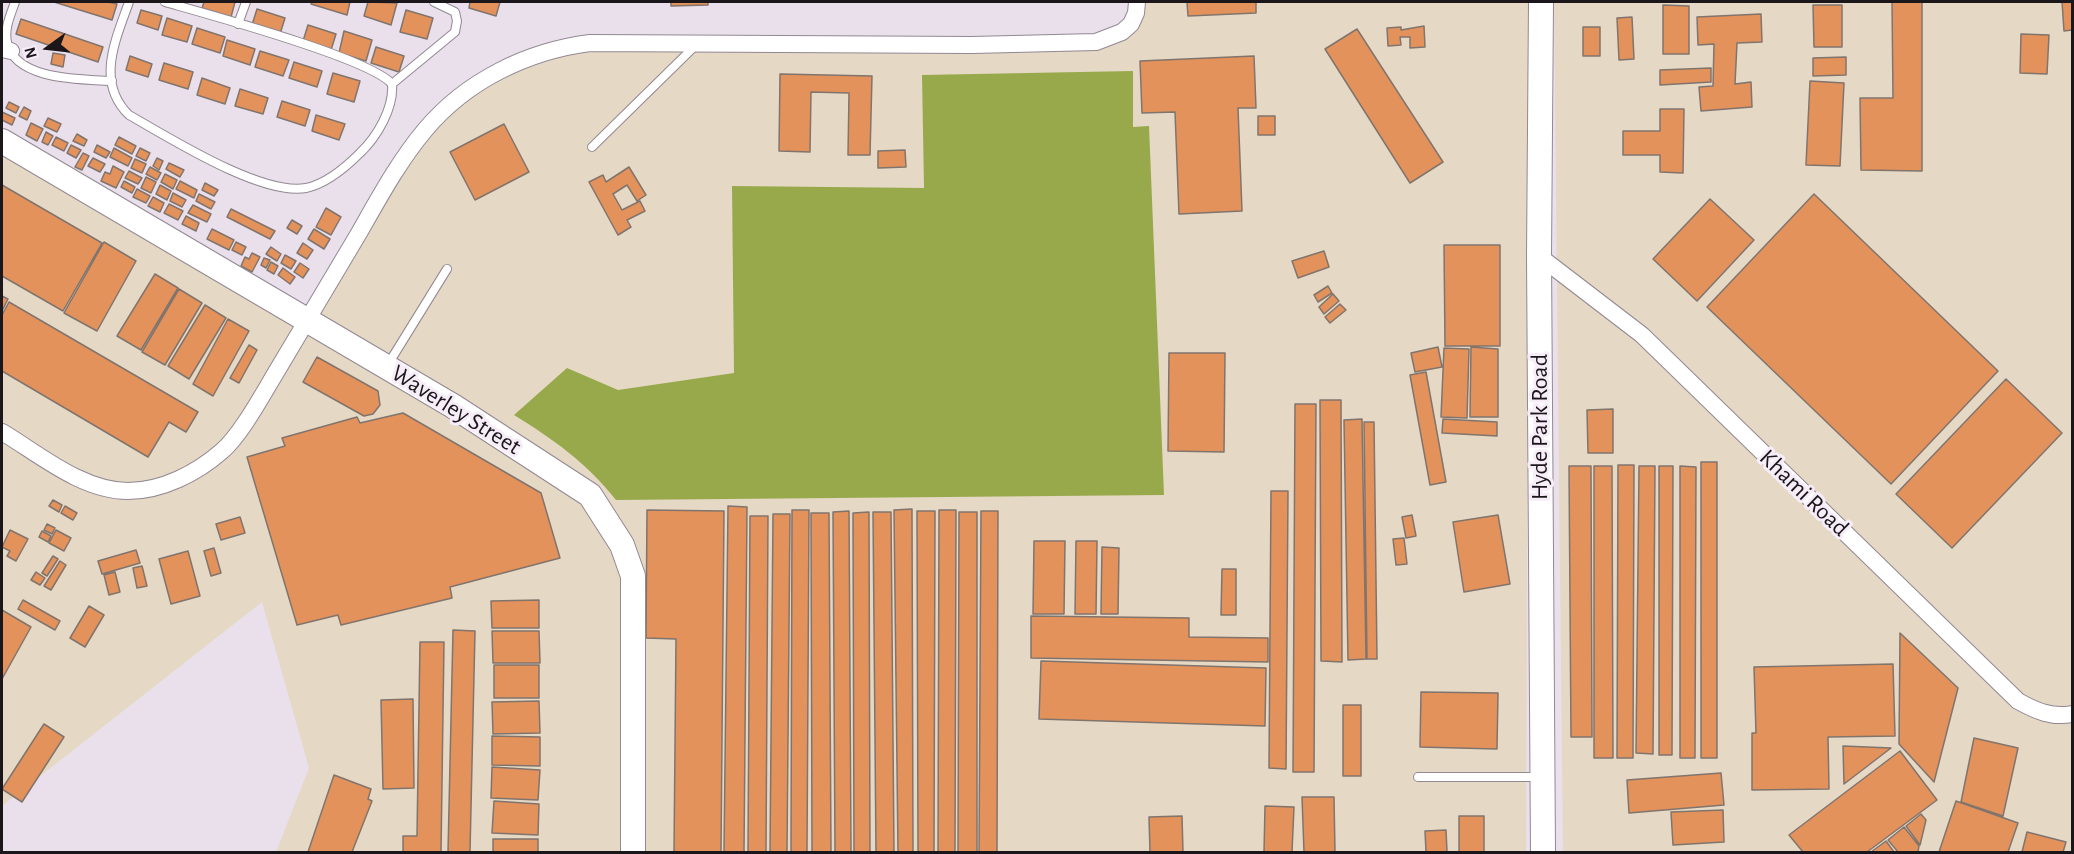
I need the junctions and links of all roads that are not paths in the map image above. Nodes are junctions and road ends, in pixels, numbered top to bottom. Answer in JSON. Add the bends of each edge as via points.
{"nodes":[{"id":1,"x":15,"y":2,"type":"edge"},
{"id":2,"x":129,"y":2,"type":"edge"},
{"id":3,"x":165,"y":2,"type":"edge"},
{"id":4,"x":246,"y":2,"type":"edge"},
{"id":5,"x":434,"y":2,"type":"edge"},
{"id":6,"x":1137,"y":2,"type":"edge"},
{"id":7,"x":1540,"y":2,"type":"edge"},
{"id":8,"x":238,"y":24,"type":"junction"},
{"id":9,"x":697,"y":44,"type":"junction"},
{"id":10,"x":6,"y":50,"type":"edge"},
{"id":11,"x":112,"y":81,"type":"junction"},
{"id":12,"x":392,"y":84,"type":"junction"},
{"id":13,"x":2,"y":141,"type":"edge"},
{"id":14,"x":592,"y":147,"type":"dead end"},
{"id":15,"x":1539,"y":256,"type":"junction"},
{"id":16,"x":447,"y":269,"type":"dead end"},
{"id":17,"x":308,"y":320,"type":"junction"},
{"id":18,"x":387,"y":367,"type":"junction"},
{"id":19,"x":2,"y":432,"type":"edge"},
{"id":20,"x":2073,"y":714,"type":"edge"},
{"id":21,"x":1418,"y":777,"type":"dead end"},
{"id":22,"x":1543,"y":777,"type":"junction"},
{"id":23,"x":633,"y":852,"type":"edge"},
{"id":24,"x":1543,"y":852,"type":"edge"}],
"edges":[{"from":1,"to":10,"type":"lane","via":[[7,27]]},
{"from":2,"to":11,"type":"lane","via":[[110,54]]},
{"from":3,"to":8,"type":"lane"},
{"from":4,"to":8,"type":"lane"},
{"from":5,"to":12,"type":"lane","via":[[455,12],[455,32]]},
{"from":6,"to":9,"type":"street","via":[[1131,24],[1096,42]]},
{"from":7,"to":15,"type":"street","name":"Hyde Park Road"},
{"from":8,"to":12,"type":"lane","via":[[377,72]]},
{"from":9,"to":14,"type":"lane"},
{"from":9,"to":17,"type":"street","via":[[590,43],[560,48],[480,82],[441,113],[413,146]]},
{"from":10,"to":11,"type":"lane","via":[[28,68],[44,74]]},
{"from":11,"to":12,"type":"lane","via":[[118,101],[129,115],[217,164],[291,189],[316,185],[338,172],[368,145],[387,110]]},
{"from":13,"to":17,"type":"street","name":"Waverley Street"},
{"from":15,"to":20,"type":"street","name":"Khami Road","via":[[1642,334],[2018,701],[2037,712]]},
{"from":15,"to":22,"type":"street","name":"Hyde Park Road"},
{"from":16,"to":18,"type":"lane"},
{"from":17,"to":18,"type":"street","name":"Waverley Street"},
{"from":17,"to":19,"type":"street","via":[[224,450],[199,469],[177,479],[128,491],[105,488],[75,476]]},
{"from":18,"to":23,"type":"street","name":"Waverley Street","via":[[590,495],[622,545],[634,592]]},
{"from":21,"to":22,"type":"lane"},
{"from":22,"to":24,"type":"street","name":"Hyde Park Road"}]}
